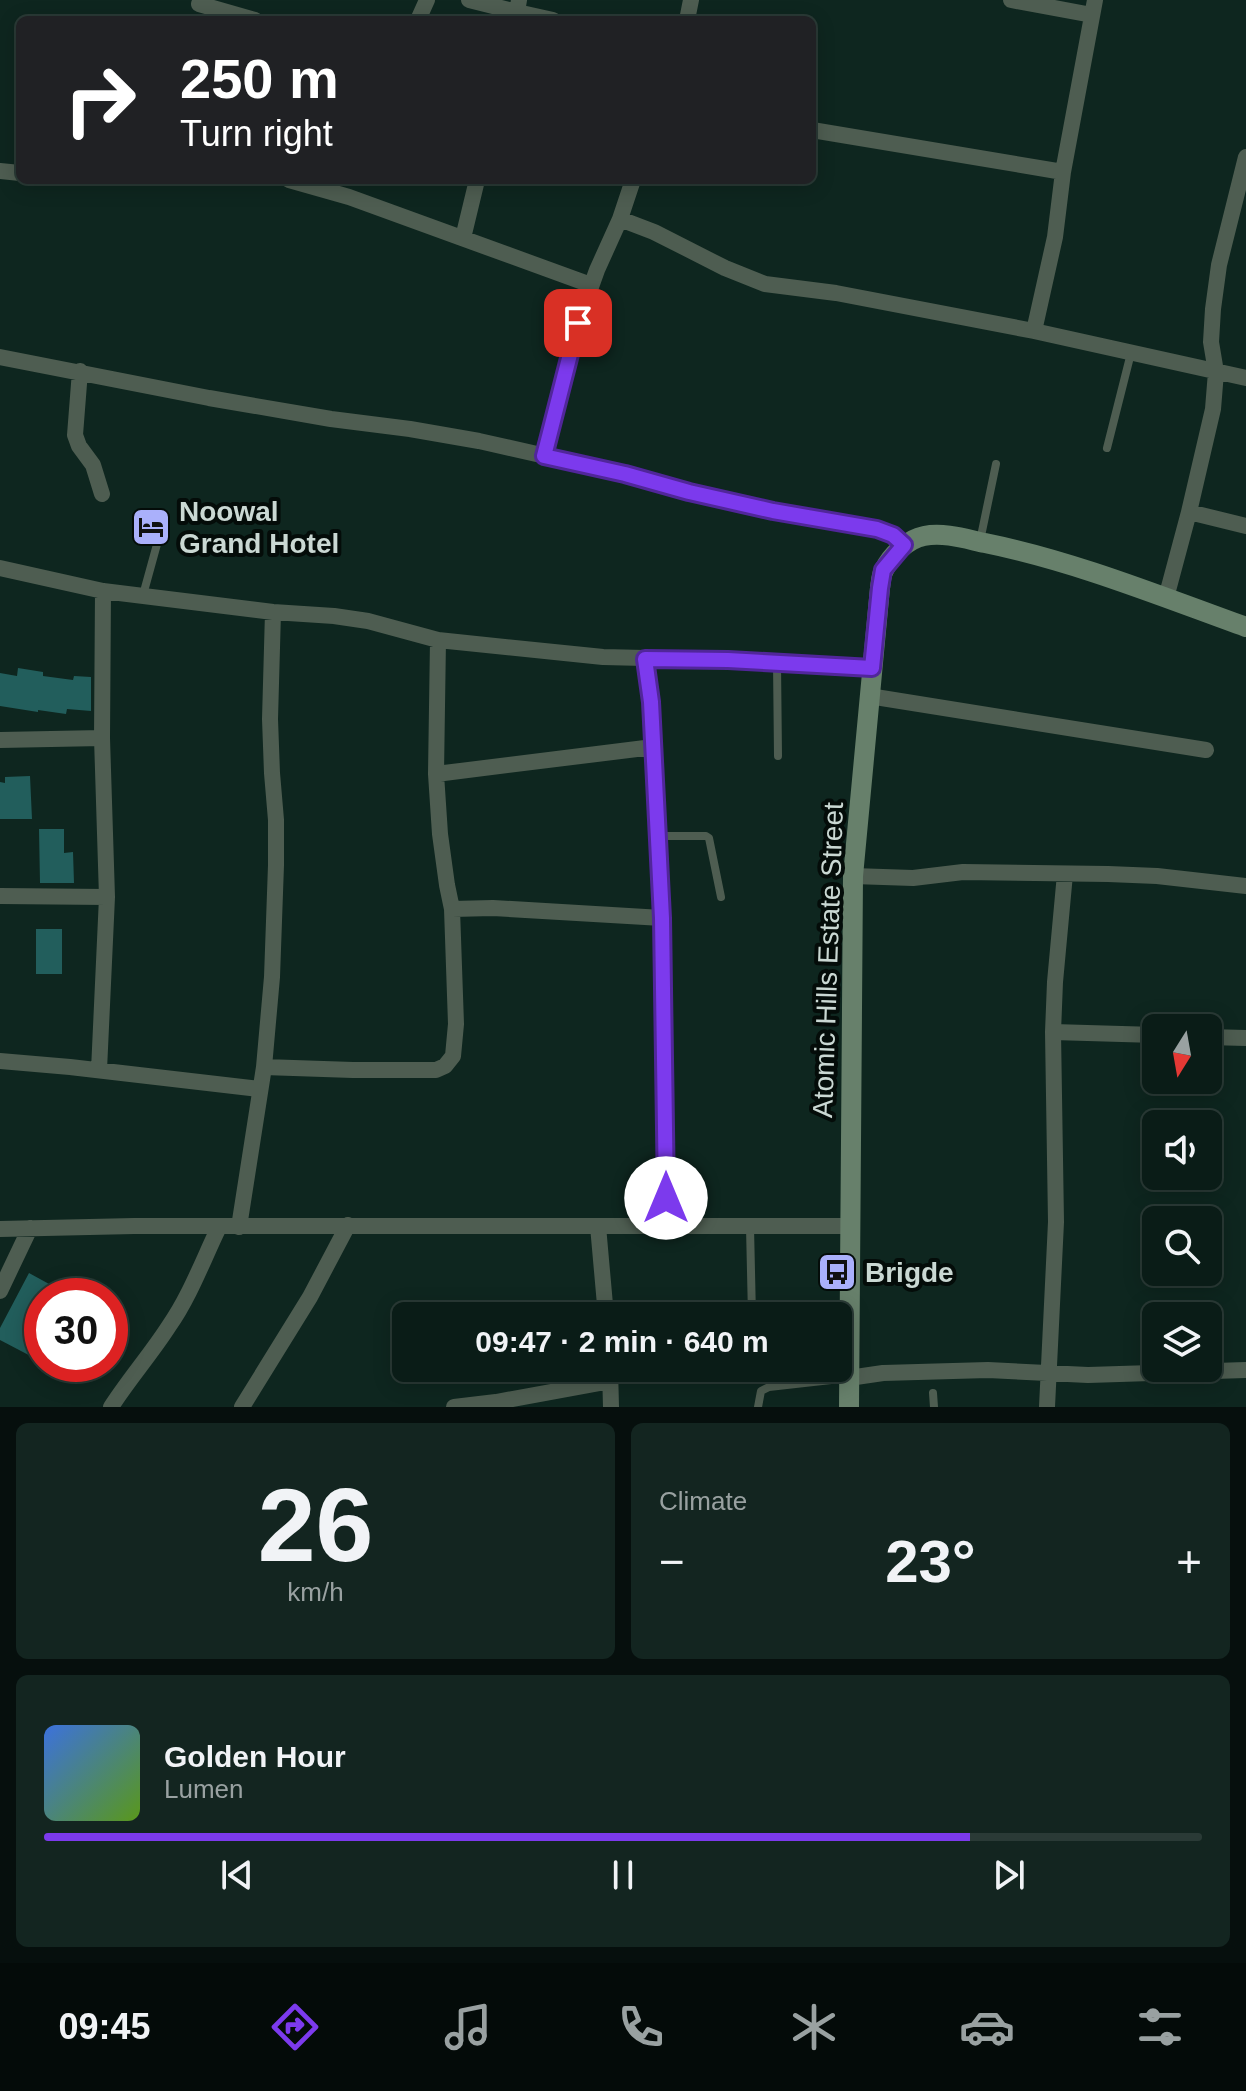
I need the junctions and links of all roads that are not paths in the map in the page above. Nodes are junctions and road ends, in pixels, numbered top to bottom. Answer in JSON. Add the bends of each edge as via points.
{"nodes":[{"id":1,"x":469,"y":0,"type":"edge"},
{"id":2,"x":1011,"y":0,"type":"edge"},
{"id":3,"x":199,"y":4,"type":"dead end"},
{"id":4,"x":1094,"y":8,"type":"edge"},
{"id":5,"x":517,"y":11,"type":"edge"},
{"id":6,"x":241,"y":16,"type":"edge"},
{"id":7,"x":537,"y":16,"type":"edge"},
{"id":8,"x":816,"y":131,"type":"edge"},
{"id":9,"x":1246,"y":157,"type":"edge"},
{"id":10,"x":1063,"y":172,"type":"junction"},
{"id":11,"x":303,"y":184,"type":"edge"},
{"id":12,"x":476,"y":184,"type":"edge"},
{"id":13,"x":632,"y":184,"type":"edge"},
{"id":14,"x":1240,"y":208,"type":"edge"},
{"id":15,"x":620,"y":219,"type":"junction"},
{"id":16,"x":463,"y":238,"type":"junction"},
{"id":17,"x":591,"y":285,"type":"junction"},
{"id":18,"x":1034,"y":331,"type":"junction"},
{"id":19,"x":1131,"y":353,"type":"junction"},
{"id":20,"x":0,"y":357,"type":"edge"},
{"id":21,"x":80,"y":371,"type":"junction"},
{"id":22,"x":1216,"y":372,"type":"junction"},
{"id":23,"x":1246,"y":378,"type":"edge"},
{"id":24,"x":1107,"y":448,"type":"dead end"},
{"id":25,"x":544,"y":456,"type":"junction"},
{"id":26,"x":996,"y":464,"type":"dead end"},
{"id":27,"x":102,"y":494,"type":"dead end"},
{"id":28,"x":1189,"y":512,"type":"junction"},
{"id":29,"x":1246,"y":526,"type":"edge"},
{"id":30,"x":159,"y":537,"type":"dead end"},
{"id":31,"x":980,"y":542,"type":"junction"},
{"id":32,"x":904,"y":545,"type":"junction"},
{"id":33,"x":0,"y":568,"type":"edge"},
{"id":34,"x":103,"y":591,"type":"junction"},
{"id":35,"x":143,"y":596,"type":"junction"},
{"id":36,"x":1166,"y":598,"type":"junction"},
{"id":37,"x":273,"y":612,"type":"junction"},
{"id":38,"x":1246,"y":627,"type":"edge"},
{"id":39,"x":438,"y":640,"type":"junction"},
{"id":40,"x":645,"y":659,"type":"junction"},
{"id":41,"x":777,"y":663,"type":"junction"},
{"id":42,"x":872,"y":668,"type":"junction"},
{"id":43,"x":869,"y":696,"type":"junction"},
{"id":44,"x":102,"y":738,"type":"junction"},
{"id":45,"x":0,"y":740,"type":"edge"},
{"id":46,"x":653,"y":747,"type":"junction"},
{"id":47,"x":1206,"y":750,"type":"dead end"},
{"id":48,"x":778,"y":756,"type":"dead end"},
{"id":49,"x":436,"y":774,"type":"junction"},
{"id":50,"x":658,"y":836,"type":"junction"},
{"id":51,"x":1065,"y":874,"type":"junction"},
{"id":52,"x":853,"y":876,"type":"junction"},
{"id":53,"x":1246,"y":886,"type":"edge"},
{"id":54,"x":0,"y":896,"type":"edge"},
{"id":55,"x":107,"y":897,"type":"junction"},
{"id":56,"x":721,"y":897,"type":"dead end"},
{"id":57,"x":452,"y":909,"type":"junction"},
{"id":58,"x":662,"y":918,"type":"junction"},
{"id":59,"x":1053,"y":1032,"type":"junction"},
{"id":60,"x":1142,"y":1035,"type":"edge"},
{"id":61,"x":1222,"y":1037,"type":"edge"},
{"id":62,"x":1246,"y":1038,"type":"edge"},
{"id":63,"x":0,"y":1061,"type":"edge"},
{"id":64,"x":264,"y":1067,"type":"junction"},
{"id":65,"x":99,"y":1070,"type":"junction"},
{"id":66,"x":259,"y":1089,"type":"junction"},
{"id":67,"x":348,"y":1225,"type":"junction"},
{"id":68,"x":598,"y":1226,"type":"junction"},
{"id":69,"x":750,"y":1226,"type":"junction"},
{"id":70,"x":851,"y":1226,"type":"junction"},
{"id":71,"x":219,"y":1227,"type":"junction"},
{"id":72,"x":239,"y":1227,"type":"junction"},
{"id":73,"x":666,"y":1227,"type":"junction"},
{"id":74,"x":30,"y":1228,"type":"junction"},
{"id":75,"x":0,"y":1229,"type":"edge"},
{"id":76,"x":0,"y":1291,"type":"edge"},
{"id":77,"x":605,"y":1302,"type":"edge"},
{"id":78,"x":752,"y":1302,"type":"edge"},
{"id":79,"x":850,"y":1302,"type":"edge"},
{"id":80,"x":1246,"y":1370,"type":"edge"},
{"id":81,"x":1048,"y":1374,"type":"junction"},
{"id":82,"x":852,"y":1378,"type":"edge"},
{"id":83,"x":577,"y":1382,"type":"edge"},
{"id":84,"x":610,"y":1382,"type":"edge"},
{"id":85,"x":813,"y":1382,"type":"edge"},
{"id":86,"x":849,"y":1382,"type":"edge"},
{"id":87,"x":933,"y":1393,"type":"dead end"},
{"id":88,"x":111,"y":1407,"type":"edge"},
{"id":89,"x":242,"y":1407,"type":"edge"},
{"id":90,"x":454,"y":1407,"type":"edge"},
{"id":91,"x":611,"y":1407,"type":"edge"},
{"id":92,"x":758,"y":1407,"type":"edge"},
{"id":93,"x":849,"y":1407,"type":"edge"},
{"id":94,"x":934,"y":1407,"type":"edge"},
{"id":95,"x":1047,"y":1407,"type":"edge"}],
"edges":[{"from":1,"to":5,"type":"street"},
{"from":2,"to":4,"type":"street"},
{"from":3,"to":6,"type":"street"},
{"from":4,"to":10,"type":"street"},
{"from":5,"to":7,"type":"street"},
{"from":8,"to":10,"type":"street"},
{"from":9,"to":14,"type":"street"},
{"from":10,"to":18,"type":"street"},
{"from":11,"to":16,"type":"street"},
{"from":12,"to":16,"type":"street"},
{"from":13,"to":15,"type":"street"},
{"from":14,"to":22,"type":"street","via":[[1219,265],[1211,342]]},
{"from":15,"to":17,"type":"street"},
{"from":15,"to":18,"type":"street","via":[[765,284]]},
{"from":16,"to":17,"type":"street"},
{"from":17,"to":25,"type":"street"},
{"from":18,"to":19,"type":"street"},
{"from":19,"to":22,"type":"street"},
{"from":19,"to":24,"type":"lane"},
{"from":20,"to":21,"type":"street"},
{"from":21,"to":25,"type":"street"},
{"from":21,"to":27,"type":"street","via":[[75,435]]},
{"from":22,"to":23,"type":"street"},
{"from":22,"to":28,"type":"street","via":[[1213,409]]},
{"from":25,"to":32,"type":"street","via":[[773,511],[877,529]]},
{"from":26,"to":31,"type":"lane"},
{"from":28,"to":29,"type":"street"},
{"from":28,"to":36,"type":"street"},
{"from":30,"to":35,"type":"lane"},
{"from":31,"to":32,"type":"street","via":[[926,535]]},
{"from":31,"to":36,"type":"street","via":[[1056,560]]},
{"from":32,"to":42,"type":"street","name":"Atomic Hills Estate Street","via":[[883,570]]},
{"from":33,"to":34,"type":"street"},
{"from":34,"to":35,"type":"street"},
{"from":34,"to":44,"type":"street"},
{"from":35,"to":37,"type":"street"},
{"from":36,"to":38,"type":"street"},
{"from":37,"to":39,"type":"street","via":[[368,621]]},
{"from":37,"to":64,"type":"street","via":[[270,719],[276,865]]},
{"from":39,"to":40,"type":"street"},
{"from":39,"to":49,"type":"street"},
{"from":40,"to":41,"type":"street"},
{"from":40,"to":46,"type":"street"},
{"from":41,"to":42,"type":"street"},
{"from":41,"to":48,"type":"lane"},
{"from":42,"to":43,"type":"street","name":"Atomic Hills Estate Street"},
{"from":43,"to":47,"type":"street"},
{"from":43,"to":52,"type":"street","name":"Atomic Hills Estate Street"},
{"from":44,"to":45,"type":"street"},
{"from":44,"to":55,"type":"street"},
{"from":46,"to":49,"type":"street"},
{"from":46,"to":50,"type":"street"},
{"from":49,"to":57,"type":"street"},
{"from":50,"to":56,"type":"lane","via":[[709,838]]},
{"from":50,"to":58,"type":"street"},
{"from":51,"to":52,"type":"street"},
{"from":51,"to":53,"type":"street","via":[[1157,876]]},
{"from":51,"to":59,"type":"street"},
{"from":52,"to":70,"type":"street","name":"Atomic Hills Estate Street"},
{"from":54,"to":55,"type":"street"},
{"from":55,"to":65,"type":"street"},
{"from":57,"to":58,"type":"street"},
{"from":57,"to":64,"type":"street","via":[[456,1024],[453,1056],[445,1066]]},
{"from":58,"to":73,"type":"street"},
{"from":59,"to":60,"type":"street"},
{"from":59,"to":81,"type":"street","via":[[1056,1222]]},
{"from":61,"to":62,"type":"street"},
{"from":63,"to":65,"type":"street"},
{"from":64,"to":66,"type":"street"},
{"from":65,"to":66,"type":"street"},
{"from":66,"to":72,"type":"street"},
{"from":67,"to":68,"type":"street"},
{"from":67,"to":72,"type":"street"},
{"from":67,"to":89,"type":"street"},
{"from":68,"to":73,"type":"street"},
{"from":68,"to":77,"type":"street"},
{"from":69,"to":70,"type":"street"},
{"from":69,"to":73,"type":"street"},
{"from":69,"to":78,"type":"lane"},
{"from":70,"to":79,"type":"street","name":"Atomic Hills Estate Street"},
{"from":71,"to":72,"type":"street"},
{"from":71,"to":74,"type":"street"},
{"from":71,"to":88,"type":"street","via":[[171,1325]]},
{"from":74,"to":75,"type":"street"},
{"from":74,"to":76,"type":"street"},
{"from":80,"to":81,"type":"street"},
{"from":81,"to":82,"type":"street","via":[[988,1370]]},
{"from":81,"to":95,"type":"street"},
{"from":83,"to":90,"type":"street"},
{"from":84,"to":91,"type":"street"},
{"from":85,"to":92,"type":"lane","via":[[769,1387],[761,1391]]},
{"from":86,"to":93,"type":"street","name":"Atomic Hills Estate Street"},
{"from":87,"to":94,"type":"lane"}]}
